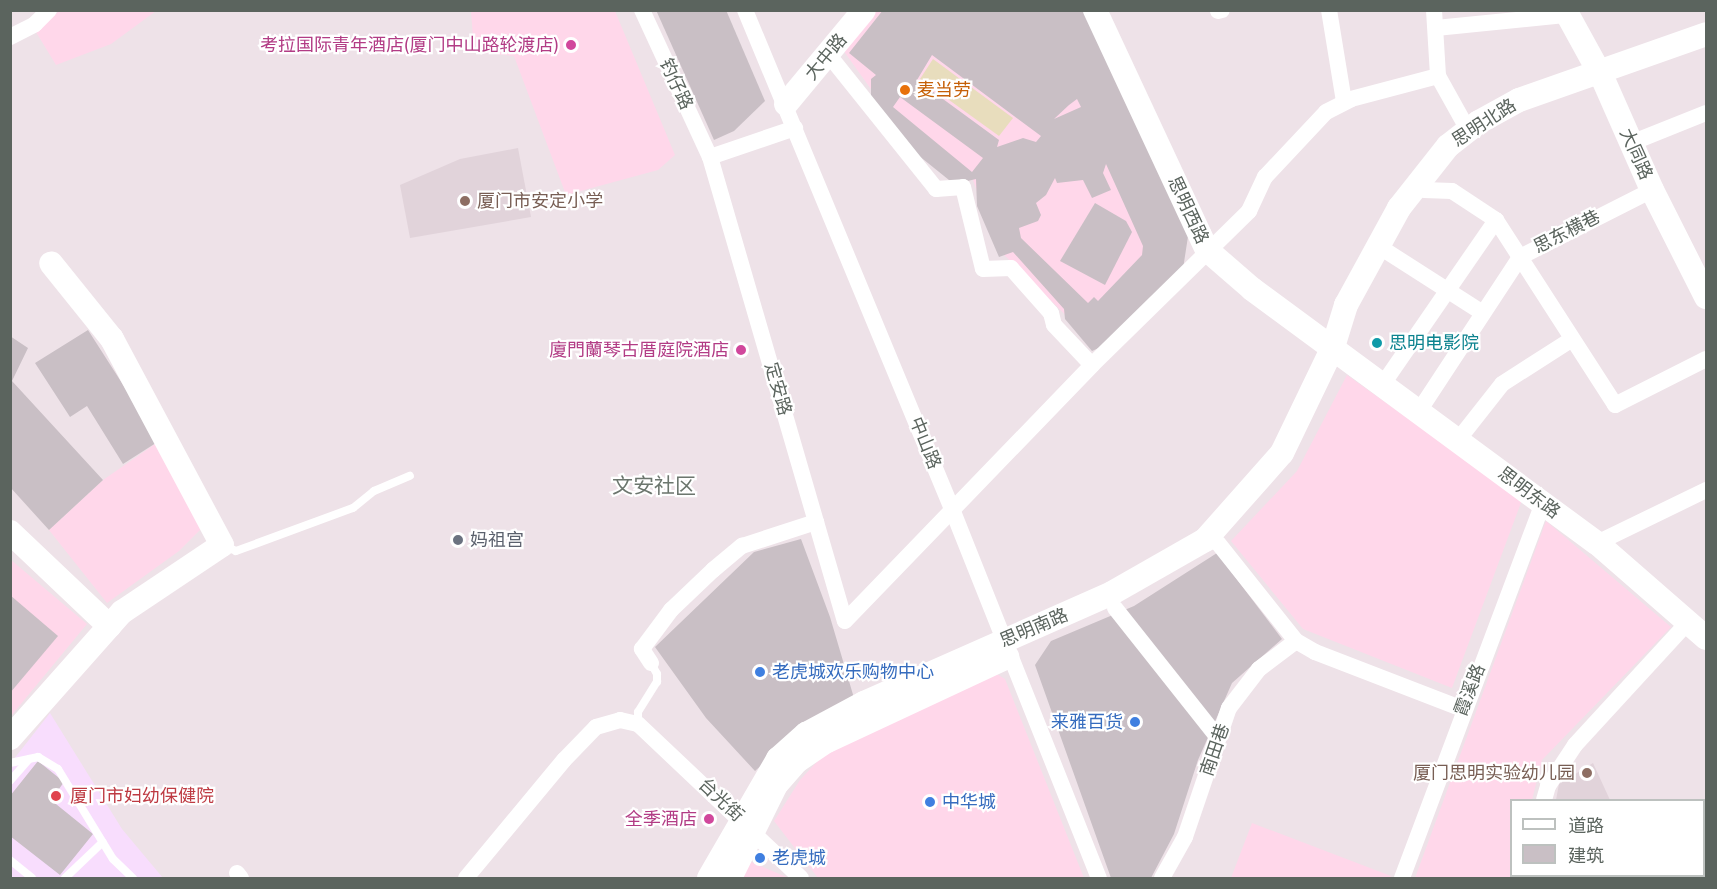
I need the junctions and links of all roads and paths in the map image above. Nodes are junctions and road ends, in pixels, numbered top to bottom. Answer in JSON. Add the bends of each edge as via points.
{"nodes":[{"id":1,"x":49,"y":10,"type":"edge"},
{"id":2,"x":642,"y":10,"type":"edge"},
{"id":3,"x":745,"y":10,"type":"edge"},
{"id":4,"x":864,"y":10,"type":"edge"},
{"id":5,"x":1095,"y":10,"type":"edge"},
{"id":6,"x":1329,"y":10,"type":"edge"},
{"id":7,"x":1434,"y":10,"type":"edge"},
{"id":8,"x":1566,"y":13,"type":"edge"},
{"id":9,"x":1436,"y":28,"type":"junction"},
{"id":10,"x":1707,"y":34,"type":"edge"},
{"id":11,"x":10,"y":37,"type":"edge"},
{"id":12,"x":1707,"y":45,"type":"edge"},
{"id":13,"x":828,"y":54,"type":"junction"},
{"id":14,"x":1601,"y":75,"type":"junction"},
{"id":15,"x":1438,"y":76,"type":"junction"},
{"id":16,"x":1344,"y":102,"type":"junction"},
{"id":17,"x":786,"y":104,"type":"junction"},
{"id":18,"x":1707,"y":113,"type":"edge"},
{"id":19,"x":795,"y":128,"type":"junction"},
{"id":20,"x":1468,"y":130,"type":"junction"},
{"id":21,"x":1631,"y":143,"type":"junction"},
{"id":22,"x":710,"y":157,"type":"junction"},
{"id":23,"x":1424,"y":189,"type":"junction"},
{"id":24,"x":1652,"y":190,"type":"junction"},
{"id":25,"x":1496,"y":220,"type":"junction"},
{"id":26,"x":1207,"y":250,"type":"junction"},
{"id":27,"x":1386,"y":251,"type":"junction"},
{"id":28,"x":1520,"y":257,"type":"junction"},
{"id":29,"x":51,"y":263,"type":"dead end"},
{"id":30,"x":1448,"y":289,"type":"junction"},
{"id":31,"x":1707,"y":297,"type":"edge"},
{"id":32,"x":1483,"y":313,"type":"junction"},
{"id":33,"x":1572,"y":339,"type":"junction"},
{"id":34,"x":1339,"y":352,"type":"junction"},
{"id":35,"x":1707,"y":359,"type":"edge"},
{"id":36,"x":1092,"y":365,"type":"junction"},
{"id":37,"x":1383,"y":384,"type":"junction"},
{"id":38,"x":1419,"y":411,"type":"junction"},
{"id":39,"x":1458,"y":440,"type":"junction"},
{"id":40,"x":410,"y":476,"type":"dead end"},
{"id":41,"x":1707,"y":490,"type":"edge"},
{"id":42,"x":1543,"y":503,"type":"junction"},
{"id":43,"x":952,"y":509,"type":"junction"},
{"id":44,"x":816,"y":522,"type":"junction"},
{"id":45,"x":10,"y":532,"type":"edge"},
{"id":46,"x":1218,"y":543,"type":"junction"},
{"id":47,"x":1597,"y":543,"type":"junction"},
{"id":48,"x":222,"y":545,"type":"junction"},
{"id":49,"x":1115,"y":608,"type":"junction"},
{"id":50,"x":1689,"y":621,"type":"junction"},
{"id":51,"x":109,"y":626,"type":"junction"},
{"id":52,"x":1707,"y":638,"type":"edge"},
{"id":53,"x":1296,"y":641,"type":"junction"},
{"id":54,"x":1006,"y":649,"type":"junction"},
{"id":55,"x":651,"y":663,"type":"joint"},
{"id":56,"x":1463,"y":709,"type":"junction"},
{"id":57,"x":638,"y":724,"type":"junction"},
{"id":58,"x":10,"y":738,"type":"edge"},
{"id":59,"x":1218,"y":738,"type":"junction"},
{"id":60,"x":29,"y":758,"type":"junction"},
{"id":61,"x":10,"y":763,"type":"edge"},
{"id":62,"x":10,"y":781,"type":"edge"},
{"id":63,"x":1545,"y":799,"type":"edge"},
{"id":64,"x":748,"y":826,"type":"junction"},
{"id":65,"x":103,"y":842,"type":"junction"},
{"id":66,"x":10,"y":860,"type":"edge"},
{"id":67,"x":32,"y":879,"type":"edge"},
{"id":68,"x":65,"y":879,"type":"edge"},
{"id":69,"x":133,"y":879,"type":"edge"},
{"id":70,"x":466,"y":879,"type":"edge"},
{"id":71,"x":709,"y":879,"type":"edge"},
{"id":72,"x":730,"y":879,"type":"edge"},
{"id":73,"x":801,"y":879,"type":"edge"},
{"id":74,"x":1099,"y":879,"type":"edge"},
{"id":75,"x":1162,"y":879,"type":"edge"},
{"id":76,"x":1402,"y":879,"type":"edge"}],
"edges":[{"from":1,"to":11,"type":"street","via":[[35,24]]},
{"from":2,"to":22,"type":"street","name":"钓仔路"},
{"from":3,"to":17,"type":"street","name":"中山路"},
{"from":4,"to":13,"type":"main road","name":"大中路"},
{"from":5,"to":26,"type":"main road","name":"思明西路"},
{"from":6,"to":16,"type":"street"},
{"from":7,"to":9,"type":"street"},
{"from":8,"to":9,"type":"street"},
{"from":8,"to":14,"type":"main road","name":"大同路"},
{"from":9,"to":15,"type":"street"},
{"from":10,"to":14,"type":"main road","name":"思明北路"},
{"from":12,"to":14,"type":"main road","name":"思明北路"},
{"from":13,"to":17,"type":"main road","name":"大中路"},
{"from":13,"to":36,"type":"street","via":[[936,189],[963,187],[983,269],[1011,268],[1052,313],[1054,325]]},
{"from":14,"to":20,"type":"main road","name":"思明北路","via":[[1519,100]]},
{"from":14,"to":21,"type":"main road","name":"大同路"},
{"from":14,"to":23,"type":"main road","name":"思明北路","via":[[1503,120],[1446,162]]},
{"from":15,"to":16,"type":"street"},
{"from":15,"to":20,"type":"street"},
{"from":16,"to":26,"type":"street","via":[[1326,112],[1300,136],[1265,177],[1249,211]]},
{"from":17,"to":19,"type":"street","name":"中山路"},
{"from":18,"to":21,"type":"street"},
{"from":19,"to":22,"type":"street"},
{"from":19,"to":43,"type":"street","name":"中山路"},
{"from":20,"to":34,"type":"main road","name":"思明北路","via":[[1448,146],[1399,208],[1346,305]]},
{"from":21,"to":24,"type":"main road","name":"大同路"},
{"from":22,"to":44,"type":"street","name":"定安路"},
{"from":23,"to":25,"type":"street","via":[[1452,191]]},
{"from":23,"to":27,"type":"main road","name":"思明北路"},
{"from":24,"to":28,"type":"street","name":"思东横巷"},
{"from":24,"to":31,"type":"main road","name":"大同路"},
{"from":25,"to":28,"type":"street"},
{"from":25,"to":30,"type":"street"},
{"from":26,"to":34,"type":"main road","name":"思明西路","via":[[1252,289]]},
{"from":26,"to":36,"type":"street"},
{"from":27,"to":30,"type":"street"},
{"from":27,"to":34,"type":"main road","name":"思明北路"},
{"from":28,"to":32,"type":"street","name":"思东横巷"},
{"from":28,"to":33,"type":"street"},
{"from":29,"to":48,"type":"main road","via":[[112,339]]},
{"from":30,"to":32,"type":"street"},
{"from":30,"to":37,"type":"street"},
{"from":32,"to":38,"type":"street","name":"思东横巷"},
{"from":33,"to":35,"type":"street","via":[[1615,405]]},
{"from":33,"to":39,"type":"street","via":[[1502,384]]},
{"from":34,"to":37,"type":"main road","name":"思明东路"},
{"from":34,"to":46,"type":"main road","name":"思明南路","via":[[1290,462]]},
{"from":34,"to":54,"type":"main road","name":"思明南路","via":[[1282,453],[1205,540]]},
{"from":36,"to":43,"type":"street"},
{"from":37,"to":38,"type":"main road","name":"思明东路"},
{"from":38,"to":39,"type":"main road","name":"思明东路"},
{"from":39,"to":42,"type":"main road","name":"思明东路"},
{"from":40,"to":48,"type":"lane","via":[[374,491],[353,508],[236,551]]},
{"from":41,"to":47,"type":"street"},
{"from":42,"to":47,"type":"main road","name":"思明东路"},
{"from":42,"to":56,"type":"street","name":"霞溪路"},
{"from":43,"to":44,"type":"street","name":"定安路","via":[[845,621]]},
{"from":43,"to":54,"type":"street","name":"中山路"},
{"from":44,"to":55,"type":"street","via":[[742,546],[713,570],[671,610],[642,649]]},
{"from":45,"to":51,"type":"main road"},
{"from":46,"to":49,"type":"main road","name":"思明南路"},
{"from":46,"to":53,"type":"street"},
{"from":47,"to":50,"type":"main road","name":"思明东路"},
{"from":48,"to":51,"type":"main road","via":[[122,612]]},
{"from":49,"to":54,"type":"main road","name":"思明南路"},
{"from":49,"to":59,"type":"street"},
{"from":50,"to":52,"type":"main road","name":"思明东路"},
{"from":50,"to":63,"type":"street","via":[[1575,745],[1548,786]]},
{"from":51,"to":58,"type":"main road"},
{"from":53,"to":56,"type":"street","via":[[1315,652]]},
{"from":53,"to":59,"type":"street","name":"南田巷","via":[[1259,669],[1229,708]]},
{"from":54,"to":64,"type":"main road","name":"思明南路","via":[[864,703],[806,734],[778,759]]},
{"from":54,"to":74,"type":"street","name":"中山路"},
{"from":55,"to":57,"type":"lane","via":[[657,682],[638,712]]},
{"from":56,"to":76,"type":"street","name":"霞溪路"},
{"from":57,"to":64,"type":"street","name":"台光街"},
{"from":57,"to":70,"type":"street","via":[[620,720],[596,727],[534,793]]},
{"from":59,"to":75,"type":"street","name":"南田巷","via":[[1185,837]]},
{"from":60,"to":61,"type":"lane"},
{"from":60,"to":62,"type":"lane"},
{"from":60,"to":65,"type":"lane","via":[[38,756],[58,769]]},
{"from":64,"to":71,"type":"main road","name":"思明南路"},
{"from":64,"to":72,"type":"main road","name":"思明南路"},
{"from":64,"to":73,"type":"street","name":"台光街"},
{"from":65,"to":68,"type":"lane"},
{"from":65,"to":69,"type":"lane"},
{"from":66,"to":67,"type":"lane"}]}
